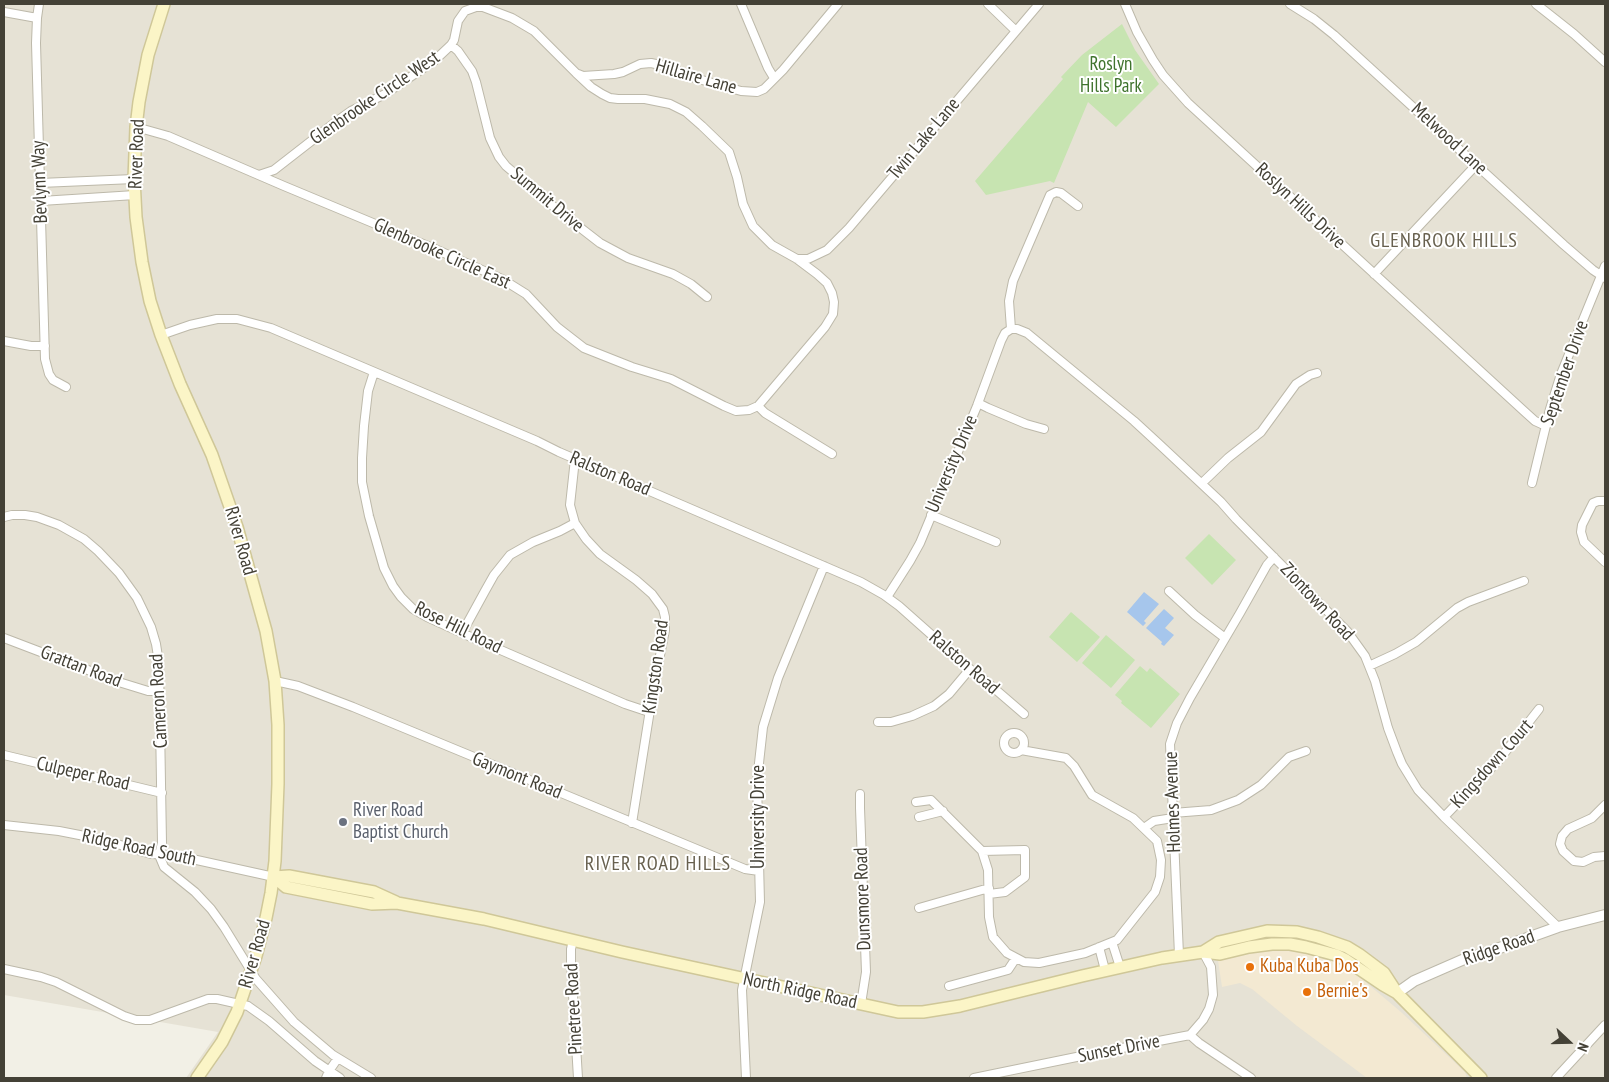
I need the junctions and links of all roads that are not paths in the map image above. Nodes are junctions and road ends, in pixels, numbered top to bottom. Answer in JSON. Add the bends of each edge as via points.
{"nodes":[{"id":1,"x":39,"y":4,"type":"edge"},
{"id":2,"x":164,"y":4,"type":"edge"},
{"id":3,"x":741,"y":4,"type":"edge"},
{"id":4,"x":838,"y":4,"type":"edge"},
{"id":5,"x":988,"y":4,"type":"edge"},
{"id":6,"x":1039,"y":4,"type":"edge"},
{"id":7,"x":1125,"y":4,"type":"edge"},
{"id":8,"x":1290,"y":4,"type":"edge"},
{"id":9,"x":1536,"y":4,"type":"edge"},
{"id":10,"x":4,"y":12,"type":"edge"},
{"id":11,"x":37,"y":18,"type":"junction"},
{"id":12,"x":1016,"y":31,"type":"junction"},
{"id":13,"x":451,"y":45,"type":"junction"},
{"id":14,"x":1605,"y":62,"type":"edge"},
{"id":15,"x":576,"y":73,"type":"junction"},
{"id":16,"x":774,"y":78,"type":"junction"},
{"id":17,"x":136,"y":127,"type":"junction"},
{"id":18,"x":1476,"y":164,"type":"junction"},
{"id":19,"x":259,"y":175,"type":"junction"},
{"id":20,"x":134,"y":180,"type":"junction"},
{"id":21,"x":40,"y":183,"type":"junction"},
{"id":22,"x":135,"y":195,"type":"junction"},
{"id":23,"x":41,"y":201,"type":"junction"},
{"id":24,"x":1078,"y":206,"type":"dead end"},
{"id":25,"x":797,"y":259,"type":"junction"},
{"id":26,"x":1605,"y":266,"type":"edge"},
{"id":27,"x":1374,"y":274,"type":"junction"},
{"id":28,"x":1603,"y":276,"type":"edge"},
{"id":29,"x":707,"y":297,"type":"dead end"},
{"id":30,"x":1011,"y":329,"type":"junction"},
{"id":31,"x":161,"y":335,"type":"junction"},
{"id":32,"x":4,"y":341,"type":"edge"},
{"id":33,"x":45,"y":346,"type":"junction"},
{"id":34,"x":374,"y":372,"type":"junction"},
{"id":35,"x":1317,"y":373,"type":"dead end"},
{"id":36,"x":66,"y":387,"type":"dead end"},
{"id":37,"x":978,"y":403,"type":"junction"},
{"id":38,"x":758,"y":406,"type":"junction"},
{"id":39,"x":1546,"y":426,"type":"junction"},
{"id":40,"x":1044,"y":429,"type":"dead end"},
{"id":41,"x":832,"y":454,"type":"dead end"},
{"id":42,"x":575,"y":459,"type":"junction"},
{"id":43,"x":1202,"y":483,"type":"junction"},
{"id":44,"x":1532,"y":483,"type":"dead end"},
{"id":45,"x":1605,"y":501,"type":"edge"},
{"id":46,"x":931,"y":515,"type":"junction"},
{"id":47,"x":4,"y":518,"type":"edge"},
{"id":48,"x":575,"y":523,"type":"junction"},
{"id":49,"x":996,"y":542,"type":"dead end"},
{"id":50,"x":1274,"y":557,"type":"junction"},
{"id":51,"x":1605,"y":562,"type":"edge"},
{"id":52,"x":824,"y":566,"type":"junction"},
{"id":53,"x":1524,"y":581,"type":"dead end"},
{"id":54,"x":1170,"y":591,"type":"dead end"},
{"id":55,"x":887,"y":597,"type":"junction"},
{"id":56,"x":462,"y":633,"type":"junction"},
{"id":57,"x":4,"y":638,"type":"edge"},
{"id":58,"x":1225,"y":638,"type":"junction"},
{"id":59,"x":1369,"y":666,"type":"junction"},
{"id":60,"x":970,"y":669,"type":"junction"},
{"id":61,"x":275,"y":682,"type":"junction"},
{"id":62,"x":160,"y":691,"type":"junction"},
{"id":63,"x":1540,"y":709,"type":"dead end"},
{"id":64,"x":649,"y":712,"type":"junction"},
{"id":65,"x":1024,"y":714,"type":"dead end"},
{"id":66,"x":878,"y":722,"type":"dead end"},
{"id":67,"x":1021,"y":750,"type":"dead end"},
{"id":68,"x":1306,"y":751,"type":"dead end"},
{"id":69,"x":4,"y":755,"type":"edge"},
{"id":70,"x":162,"y":793,"type":"junction"},
{"id":71,"x":860,"y":794,"type":"dead end"},
{"id":72,"x":916,"y":802,"type":"dead end"},
{"id":73,"x":1605,"y":805,"type":"edge"},
{"id":74,"x":943,"y":811,"type":"junction"},
{"id":75,"x":1173,"y":815,"type":"junction"},
{"id":76,"x":919,"y":817,"type":"dead end"},
{"id":77,"x":1444,"y":817,"type":"junction"},
{"id":78,"x":632,"y":823,"type":"junction"},
{"id":79,"x":4,"y":825,"type":"edge"},
{"id":80,"x":1144,"y":828,"type":"junction"},
{"id":81,"x":982,"y":851,"type":"junction"},
{"id":82,"x":159,"y":855,"type":"junction"},
{"id":83,"x":1605,"y":856,"type":"edge"},
{"id":84,"x":759,"y":871,"type":"junction"},
{"id":85,"x":274,"y":877,"type":"junction"},
{"id":86,"x":989,"y":891,"type":"junction"},
{"id":87,"x":919,"y":908,"type":"dead end"},
{"id":88,"x":1605,"y":915,"type":"edge"},
{"id":89,"x":1558,"y":927,"type":"junction"},
{"id":90,"x":573,"y":940,"type":"junction"},
{"id":91,"x":1112,"y":942,"type":"junction"},
{"id":92,"x":1099,"y":947,"type":"junction"},
{"id":93,"x":1203,"y":952,"type":"junction"},
{"id":94,"x":1179,"y":955,"type":"junction"},
{"id":95,"x":1016,"y":958,"type":"junction"},
{"id":96,"x":1120,"y":967,"type":"junction"},
{"id":97,"x":4,"y":969,"type":"edge"},
{"id":98,"x":1105,"y":970,"type":"junction"},
{"id":99,"x":251,"y":971,"type":"junction"},
{"id":100,"x":744,"y":978,"type":"junction"},
{"id":101,"x":949,"y":986,"type":"dead end"},
{"id":102,"x":1397,"y":993,"type":"junction"},
{"id":103,"x":240,"y":1004,"type":"junction"},
{"id":104,"x":860,"y":1004,"type":"junction"},
{"id":105,"x":1605,"y":1025,"type":"edge"},
{"id":106,"x":1190,"y":1035,"type":"junction"},
{"id":107,"x":338,"y":1058,"type":"junction"},
{"id":108,"x":328,"y":1075,"type":"edge"},
{"id":109,"x":197,"y":1078,"type":"edge"},
{"id":110,"x":340,"y":1078,"type":"edge"},
{"id":111,"x":371,"y":1078,"type":"edge"},
{"id":112,"x":578,"y":1078,"type":"edge"},
{"id":113,"x":746,"y":1078,"type":"edge"},
{"id":114,"x":974,"y":1078,"type":"edge"},
{"id":115,"x":1251,"y":1078,"type":"edge"},
{"id":116,"x":1480,"y":1078,"type":"edge"},
{"id":117,"x":1556,"y":1078,"type":"edge"}],
"edges":[{"from":1,"to":11,"type":"street","name":"Bevlynn Way"},
{"from":2,"to":17,"type":"main road","name":"River Road","via":[[148,55]]},
{"from":3,"to":16,"type":"street"},
{"from":4,"to":16,"type":"street","name":"Hillaire Lane"},
{"from":5,"to":12,"type":"street"},
{"from":6,"to":12,"type":"street"},
{"from":7,"to":27,"type":"street","name":"Roslyn Hills Drive","via":[[1147,50],[1175,89]]},
{"from":8,"to":18,"type":"street","name":"Melwood Lane","via":[[1334,35]]},
{"from":9,"to":14,"type":"street"},
{"from":10,"to":11,"type":"street"},
{"from":11,"to":21,"type":"street","name":"Bevlynn Way"},
{"from":12,"to":25,"type":"street","name":"Twin Lake Lane","via":[[849,228],[827,250],[808,259]]},
{"from":13,"to":15,"type":"street","name":"Glenbrooke Circle West","via":[[462,14],[470,8],[483,7],[534,30]]},
{"from":13,"to":19,"type":"street","name":"Glenbrooke Circle West","via":[[413,76],[337,121],[274,170]]},
{"from":13,"to":29,"type":"street","name":"Summit Drive","via":[[472,71],[490,138],[506,166],[600,243],[628,258],[673,274]]},
{"from":15,"to":16,"type":"street","name":"Hillaire Lane","via":[[583,76],[614,74],[643,63],[654,63],[750,93],[762,91]]},
{"from":15,"to":25,"type":"street","name":"Glenbrooke Circle West","via":[[610,98],[654,100],[686,112],[729,152],[743,204],[753,226],[772,245]]},
{"from":17,"to":19,"type":"street","name":"Glenbrooke Circle East","via":[[168,136]]},
{"from":17,"to":20,"type":"main road","name":"River Road"},
{"from":18,"to":27,"type":"street"},
{"from":18,"to":28,"type":"street","name":"Melwood Lane","via":[[1564,245]]},
{"from":19,"to":38,"type":"street","name":"Glenbrooke Circle East","via":[[502,279],[526,294],[557,327],[584,348],[671,379],[724,406],[736,410]]},
{"from":20,"to":21,"type":"street"},
{"from":20,"to":22,"type":"main road","name":"River Road"},
{"from":21,"to":23,"type":"street","name":"Bevlynn Way"},
{"from":22,"to":23,"type":"street"},
{"from":22,"to":31,"type":"main road","name":"River Road","via":[[142,262]]},
{"from":23,"to":33,"type":"street","name":"Bevlynn Way"},
{"from":24,"to":30,"type":"street","via":[[1061,193],[1050,195],[1013,281],[1009,301]]},
{"from":25,"to":38,"type":"street","name":"Glenbrooke Circle West","via":[[827,283],[834,302],[833,314]]},
{"from":26,"to":28,"type":"street","name":"September Drive"},
{"from":27,"to":39,"type":"street","name":"Roslyn Hills Drive","via":[[1524,412]]},
{"from":28,"to":39,"type":"street","name":"September Drive","via":[[1561,374]]},
{"from":30,"to":37,"type":"street","name":"University Drive","via":[[1001,341]]},
{"from":30,"to":43,"type":"street","name":"Ziontown Road","via":[[1027,333],[1134,421]]},
{"from":31,"to":34,"type":"street","name":"Ralston Road","via":[[206,320],[237,319],[271,328]]},
{"from":31,"to":61,"type":"main road","name":"River Road","via":[[225,489],[262,616]]},
{"from":32,"to":33,"type":"street"},
{"from":33,"to":36,"type":"street","name":"Bevlynn Way","via":[[49,374]]},
{"from":34,"to":42,"type":"street","name":"Ralston Road"},
{"from":34,"to":56,"type":"street","name":"Rose Hill Road","via":[[364,426],[362,482],[384,568],[408,604]]},
{"from":35,"to":43,"type":"street","via":[[1296,384],[1261,432]]},
{"from":37,"to":40,"type":"street"},
{"from":37,"to":46,"type":"street","name":"University Drive"},
{"from":38,"to":41,"type":"street","via":[[764,414]]},
{"from":39,"to":44,"type":"street","name":"September Drive"},
{"from":42,"to":48,"type":"street","name":"Kingston Road","via":[[570,504]]},
{"from":42,"to":52,"type":"street","name":"Ralston Road"},
{"from":43,"to":50,"type":"street","name":"Ziontown Road"},
{"from":45,"to":51,"type":"street","via":[[1593,503],[1581,532],[1584,542]]},
{"from":46,"to":49,"type":"street"},
{"from":46,"to":55,"type":"street","name":"University Drive","via":[[910,561]]},
{"from":47,"to":62,"type":"street","name":"Cameron Road","via":[[32,516],[59,525],[84,539],[128,584],[154,635]]},
{"from":48,"to":56,"type":"street","via":[[510,555],[486,589]]},
{"from":48,"to":64,"type":"street","name":"Kingston Road","via":[[600,554],[636,580],[663,609],[665,630]]},
{"from":50,"to":58,"type":"street","name":"Holmes Avenue"},
{"from":50,"to":59,"type":"street","name":"Ziontown Road","via":[[1347,631]]},
{"from":52,"to":55,"type":"street","name":"Ralston Road"},
{"from":52,"to":84,"type":"street","name":"University Drive","via":[[765,716],[757,781]]},
{"from":53,"to":59,"type":"street","via":[[1457,608],[1416,642]]},
{"from":54,"to":58,"type":"street"},
{"from":55,"to":60,"type":"street","name":"Ralston Road"},
{"from":56,"to":64,"type":"street","name":"Rose Hill Road"},
{"from":57,"to":62,"type":"street","name":"Grattan Road","via":[[122,683]]},
{"from":58,"to":75,"type":"street","name":"Holmes Avenue","via":[[1181,714],[1170,744]]},
{"from":59,"to":77,"type":"street","name":"Ziontown Road","via":[[1402,764],[1418,790]]},
{"from":60,"to":65,"type":"street","name":"Ralston Road"},
{"from":60,"to":66,"type":"street","via":[[934,706],[912,716]]},
{"from":61,"to":78,"type":"street","name":"Gaymont Road","via":[[298,686],[353,707]]},
{"from":61,"to":85,"type":"main road","name":"River Road","via":[[279,766]]},
{"from":62,"to":70,"type":"street","name":"Cameron Road"},
{"from":63,"to":77,"type":"street","name":"Kingsdown Court","via":[[1499,760]]},
{"from":64,"to":78,"type":"street","name":"Kingston Road"},
{"from":67,"to":80,"type":"street","via":[[1066,758],[1092,795],[1133,818]]},
{"from":68,"to":75,"type":"street","via":[[1289,757],[1261,785],[1238,800],[1211,810]]},
{"from":69,"to":70,"type":"street","name":"Culpeper Road"},
{"from":70,"to":82,"type":"street","name":"Cameron Road"},
{"from":71,"to":104,"type":"street","name":"Dunsmore Road","via":[[866,972]]},
{"from":72,"to":74,"type":"street","via":[[931,800]]},
{"from":73,"to":83,"type":"street","via":[[1592,818],[1568,829],[1560,844],[1574,861]]},
{"from":74,"to":76,"type":"street"},
{"from":74,"to":81,"type":"street"},
{"from":75,"to":80,"type":"street"},
{"from":75,"to":94,"type":"street","name":"Holmes Avenue"},
{"from":77,"to":89,"type":"street","name":"Ziontown Road"},
{"from":78,"to":84,"type":"street","name":"Gaymont Road","via":[[745,869]]},
{"from":79,"to":82,"type":"street","name":"Ridge Road South","via":[[59,831]]},
{"from":80,"to":91,"type":"street","via":[[1157,840],[1160,877],[1155,892]]},
{"from":81,"to":86,"type":"street","via":[[988,870]]},
{"from":81,"to":86,"type":"street","via":[[1024,850],[1025,877],[1005,892]]},
{"from":82,"to":85,"type":"street","name":"Ridge Road South","via":[[174,855]]},
{"from":82,"to":99,"type":"street","via":[[164,867],[211,909]]},
{"from":84,"to":100,"type":"street","name":"University Drive","via":[[759,910]]},
{"from":85,"to":90,"type":"main road","name":"North Ridge Road","via":[[290,876],[374,892],[397,903]]},
{"from":85,"to":99,"type":"main road","name":"River Road"},
{"from":86,"to":87,"type":"street"},
{"from":86,"to":95,"type":"street","via":[[993,937]]},
{"from":88,"to":89,"type":"street","name":"Ridge Road"},
{"from":89,"to":102,"type":"street","name":"Ridge Road","via":[[1452,964],[1414,981]]},
{"from":90,"to":100,"type":"main road","name":"North Ridge Road"},
{"from":90,"to":112,"type":"street","name":"Pinetree Road","via":[[571,962]]},
{"from":91,"to":92,"type":"street"},
{"from":91,"to":96,"type":"street"},
{"from":92,"to":95,"type":"street","via":[[1039,963]]},
{"from":92,"to":98,"type":"street"},
{"from":93,"to":94,"type":"main road","name":"North Ridge Road"},
{"from":93,"to":102,"type":"main road","name":"North Ridge Road","via":[[1220,954],[1272,944],[1306,947],[1346,960]]},
{"from":93,"to":106,"type":"street","via":[[1211,967],[1213,995],[1203,1020]]},
{"from":94,"to":96,"type":"main road","name":"North Ridge Road"},
{"from":95,"to":101,"type":"street","via":[[1008,970]]},
{"from":96,"to":98,"type":"main road","name":"North Ridge Road"},
{"from":97,"to":103,"type":"street","via":[[56,982],[136,1020],[150,1020],[208,999]]},
{"from":98,"to":104,"type":"main road","name":"North Ridge Road","via":[[923,1012],[898,1012]]},
{"from":99,"to":103,"type":"main road","name":"River Road"},
{"from":99,"to":107,"type":"street","via":[[294,1022]]},
{"from":100,"to":104,"type":"main road","name":"North Ridge Road"},
{"from":100,"to":113,"type":"street","name":"University Drive"},
{"from":102,"to":116,"type":"main road","name":"North Ridge Road"},
{"from":103,"to":108,"type":"street","via":[[256,1011]]},
{"from":103,"to":109,"type":"main road","name":"River Road","via":[[222,1042]]},
{"from":105,"to":117,"type":"street"},
{"from":106,"to":114,"type":"street","name":"Sunset Drive"},
{"from":106,"to":115,"type":"street"},
{"from":107,"to":108,"type":"street"},
{"from":107,"to":111,"type":"street"},
{"from":108,"to":110,"type":"street"}]}
